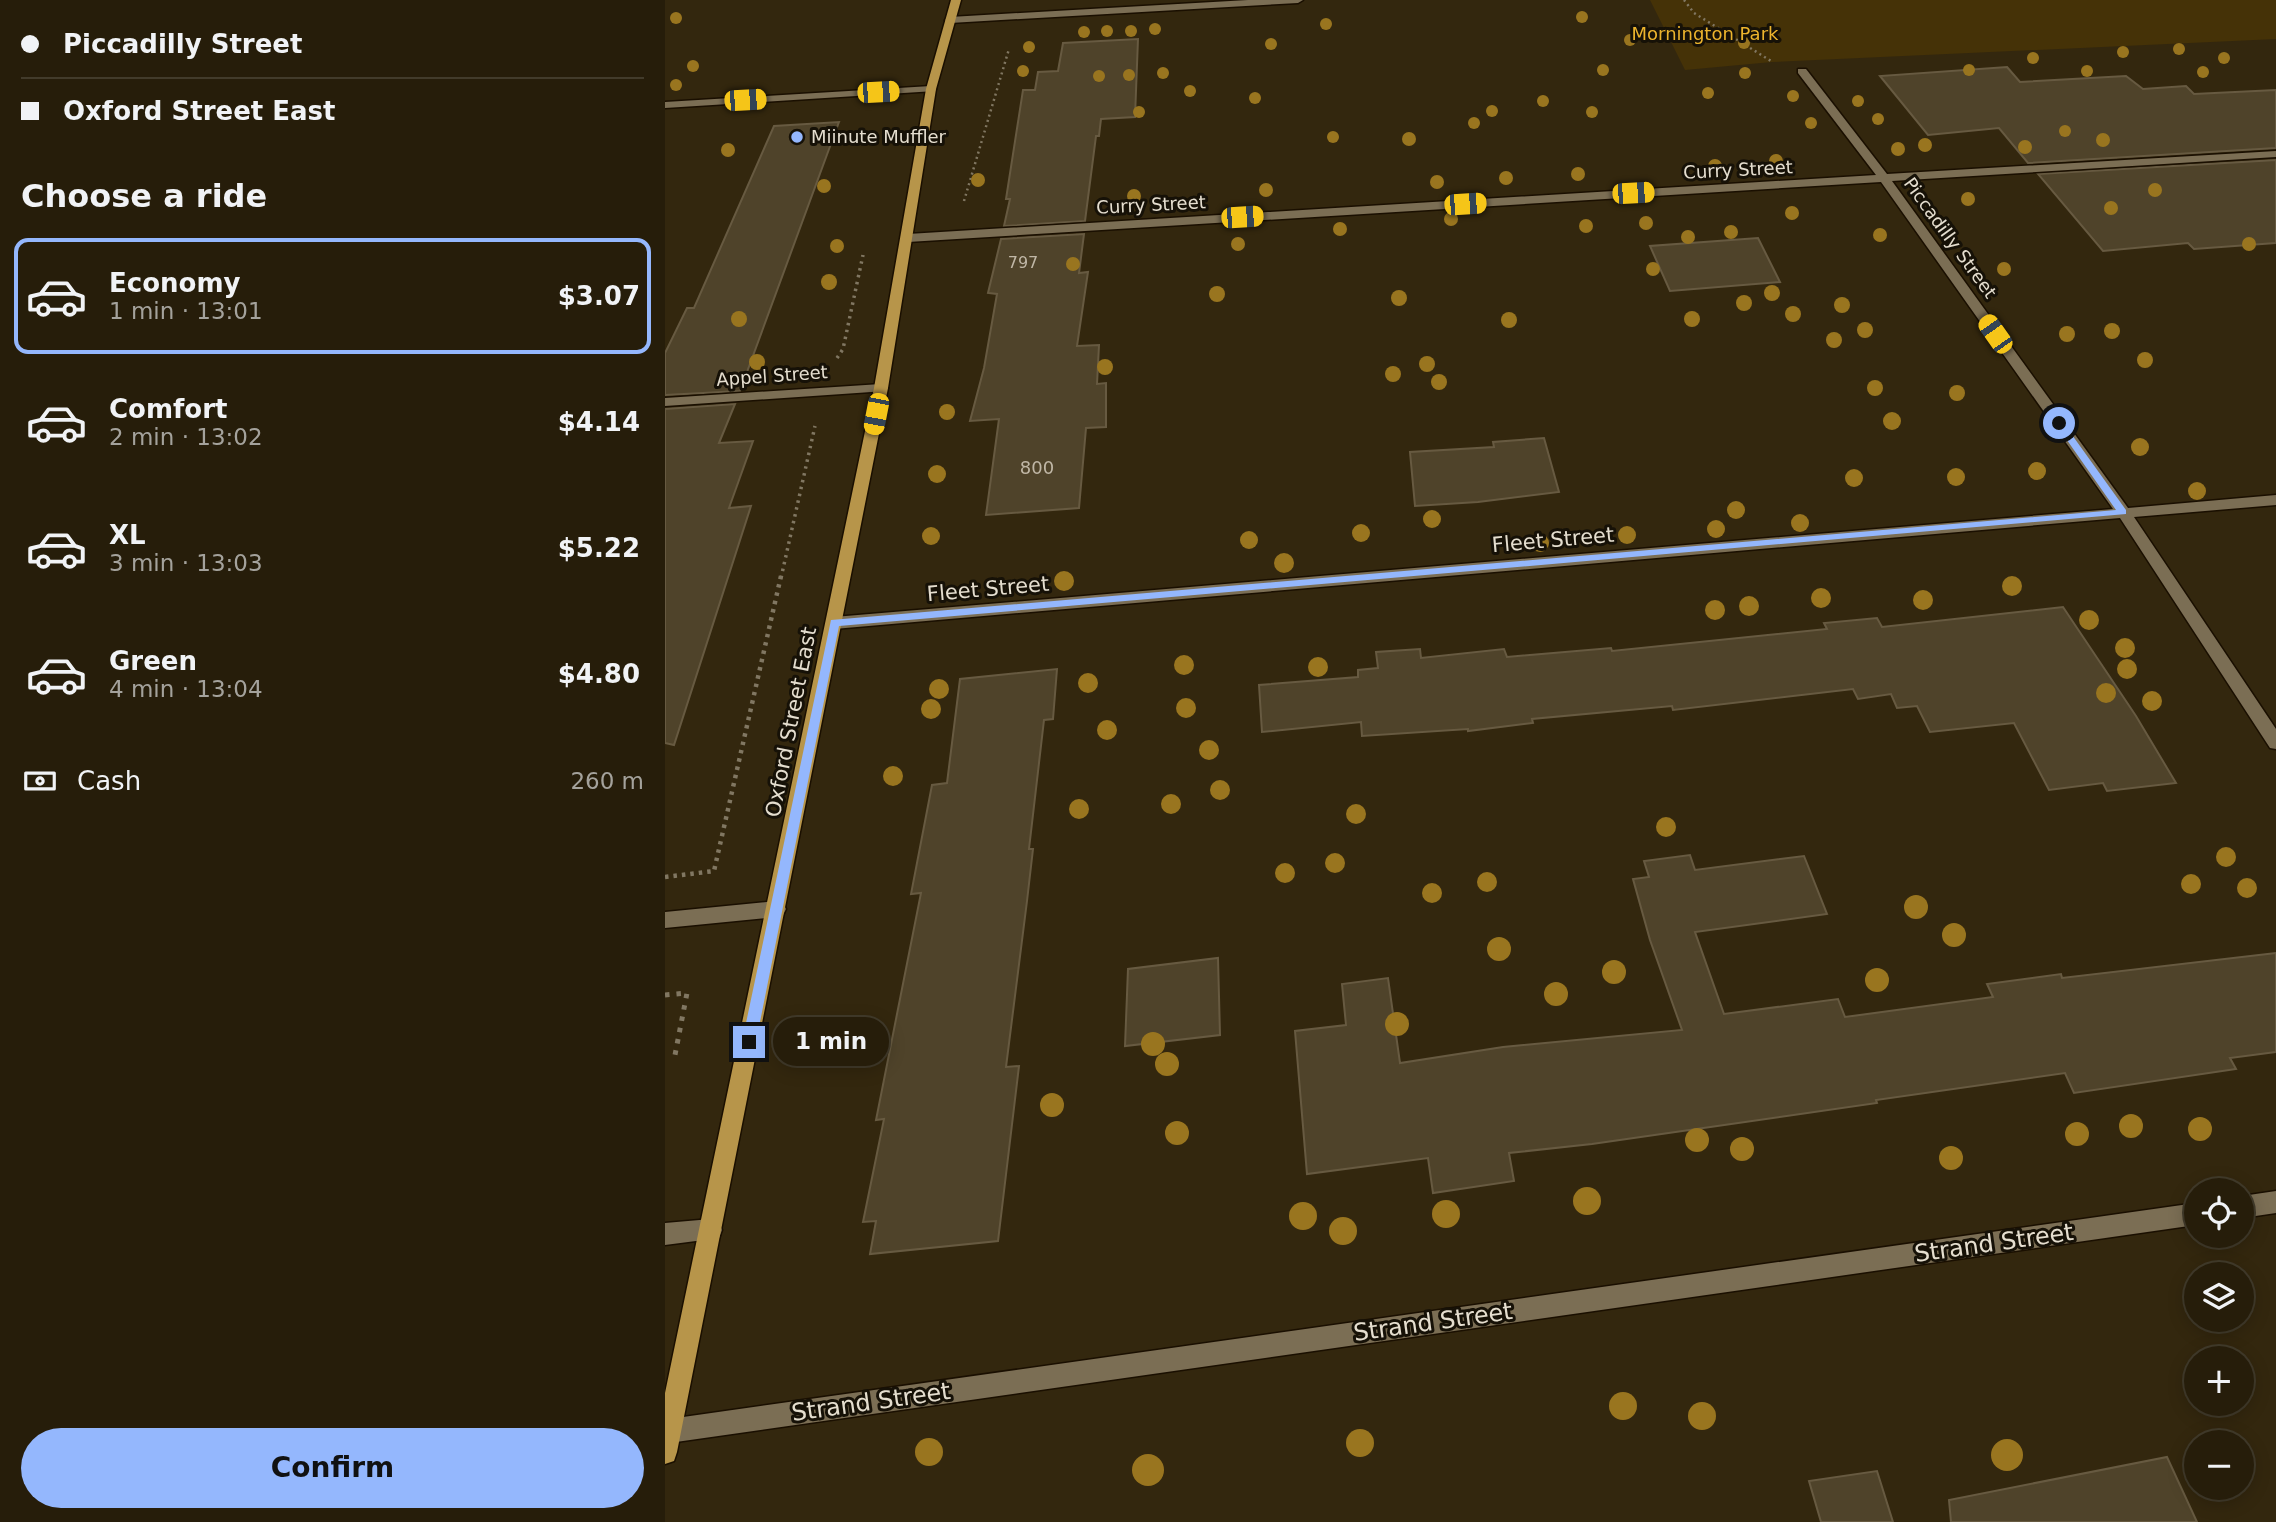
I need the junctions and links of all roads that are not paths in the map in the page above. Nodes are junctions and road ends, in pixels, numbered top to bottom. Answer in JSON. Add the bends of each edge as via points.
{"nodes":[{"id":1,"x":956,"y":0,"type":"edge"},
{"id":2,"x":1298,"y":0,"type":"edge"},
{"id":3,"x":950,"y":20,"type":"junction"},
{"id":4,"x":1803,"y":71,"type":"road end"},
{"id":5,"x":932,"y":89,"type":"junction"},
{"id":6,"x":665,"y":105,"type":"edge"},
{"id":7,"x":2276,"y":154,"type":"edge"},
{"id":8,"x":1884,"y":178,"type":"junction"},
{"id":9,"x":908,"y":238,"type":"junction"},
{"id":10,"x":881,"y":388,"type":"junction"},
{"id":11,"x":665,"y":402,"type":"edge"},
{"id":12,"x":2276,"y":500,"type":"edge"},
{"id":13,"x":2123,"y":512,"type":"junction"},
{"id":14,"x":834,"y":623,"type":"junction"},
{"id":15,"x":2276,"y":743,"type":"edge"},
{"id":16,"x":776,"y":909,"type":"junction"},
{"id":17,"x":665,"y":920,"type":"edge"},
{"id":18,"x":2276,"y":1202,"type":"edge"},
{"id":19,"x":2254,"y":1205,"type":"edge"},
{"id":20,"x":2184,"y":1216,"type":"edge"},
{"id":21,"x":711,"y":1230,"type":"junction"},
{"id":22,"x":665,"y":1234,"type":"edge"},
{"id":23,"x":667,"y":1441,"type":"edge"}],
"edges":[{"from":1,"to":3,"type":"main road","name":"Oxford Street East"},
{"from":2,"to":3,"type":"street"},
{"from":3,"to":5,"type":"main road","name":"Oxford Street East"},
{"from":4,"to":8,"type":"street","name":"Piccadilly Street"},
{"from":5,"to":6,"type":"street"},
{"from":5,"to":9,"type":"main road","name":"Oxford Street East"},
{"from":7,"to":8,"type":"street","name":"Curry Street"},
{"from":8,"to":9,"type":"street","name":"Curry Street"},
{"from":8,"to":13,"type":"street","name":"Piccadilly Street"},
{"from":9,"to":10,"type":"main road","name":"Oxford Street East"},
{"from":10,"to":11,"type":"street","name":"Appel Street"},
{"from":10,"to":14,"type":"main road","name":"Oxford Street East"},
{"from":12,"to":13,"type":"street","name":"Fleet Street"},
{"from":13,"to":14,"type":"street","name":"Fleet Street"},
{"from":13,"to":15,"type":"street","name":"Piccadilly Street"},
{"from":14,"to":16,"type":"main road","name":"Oxford Street East"},
{"from":16,"to":17,"type":"street"},
{"from":16,"to":21,"type":"main road","name":"Oxford Street East"},
{"from":18,"to":19,"type":"street"},
{"from":20,"to":23,"type":"street","name":"Strand Street"},
{"from":21,"to":22,"type":"street"},
{"from":21,"to":23,"type":"main road","name":"Oxford Street East"}]}
